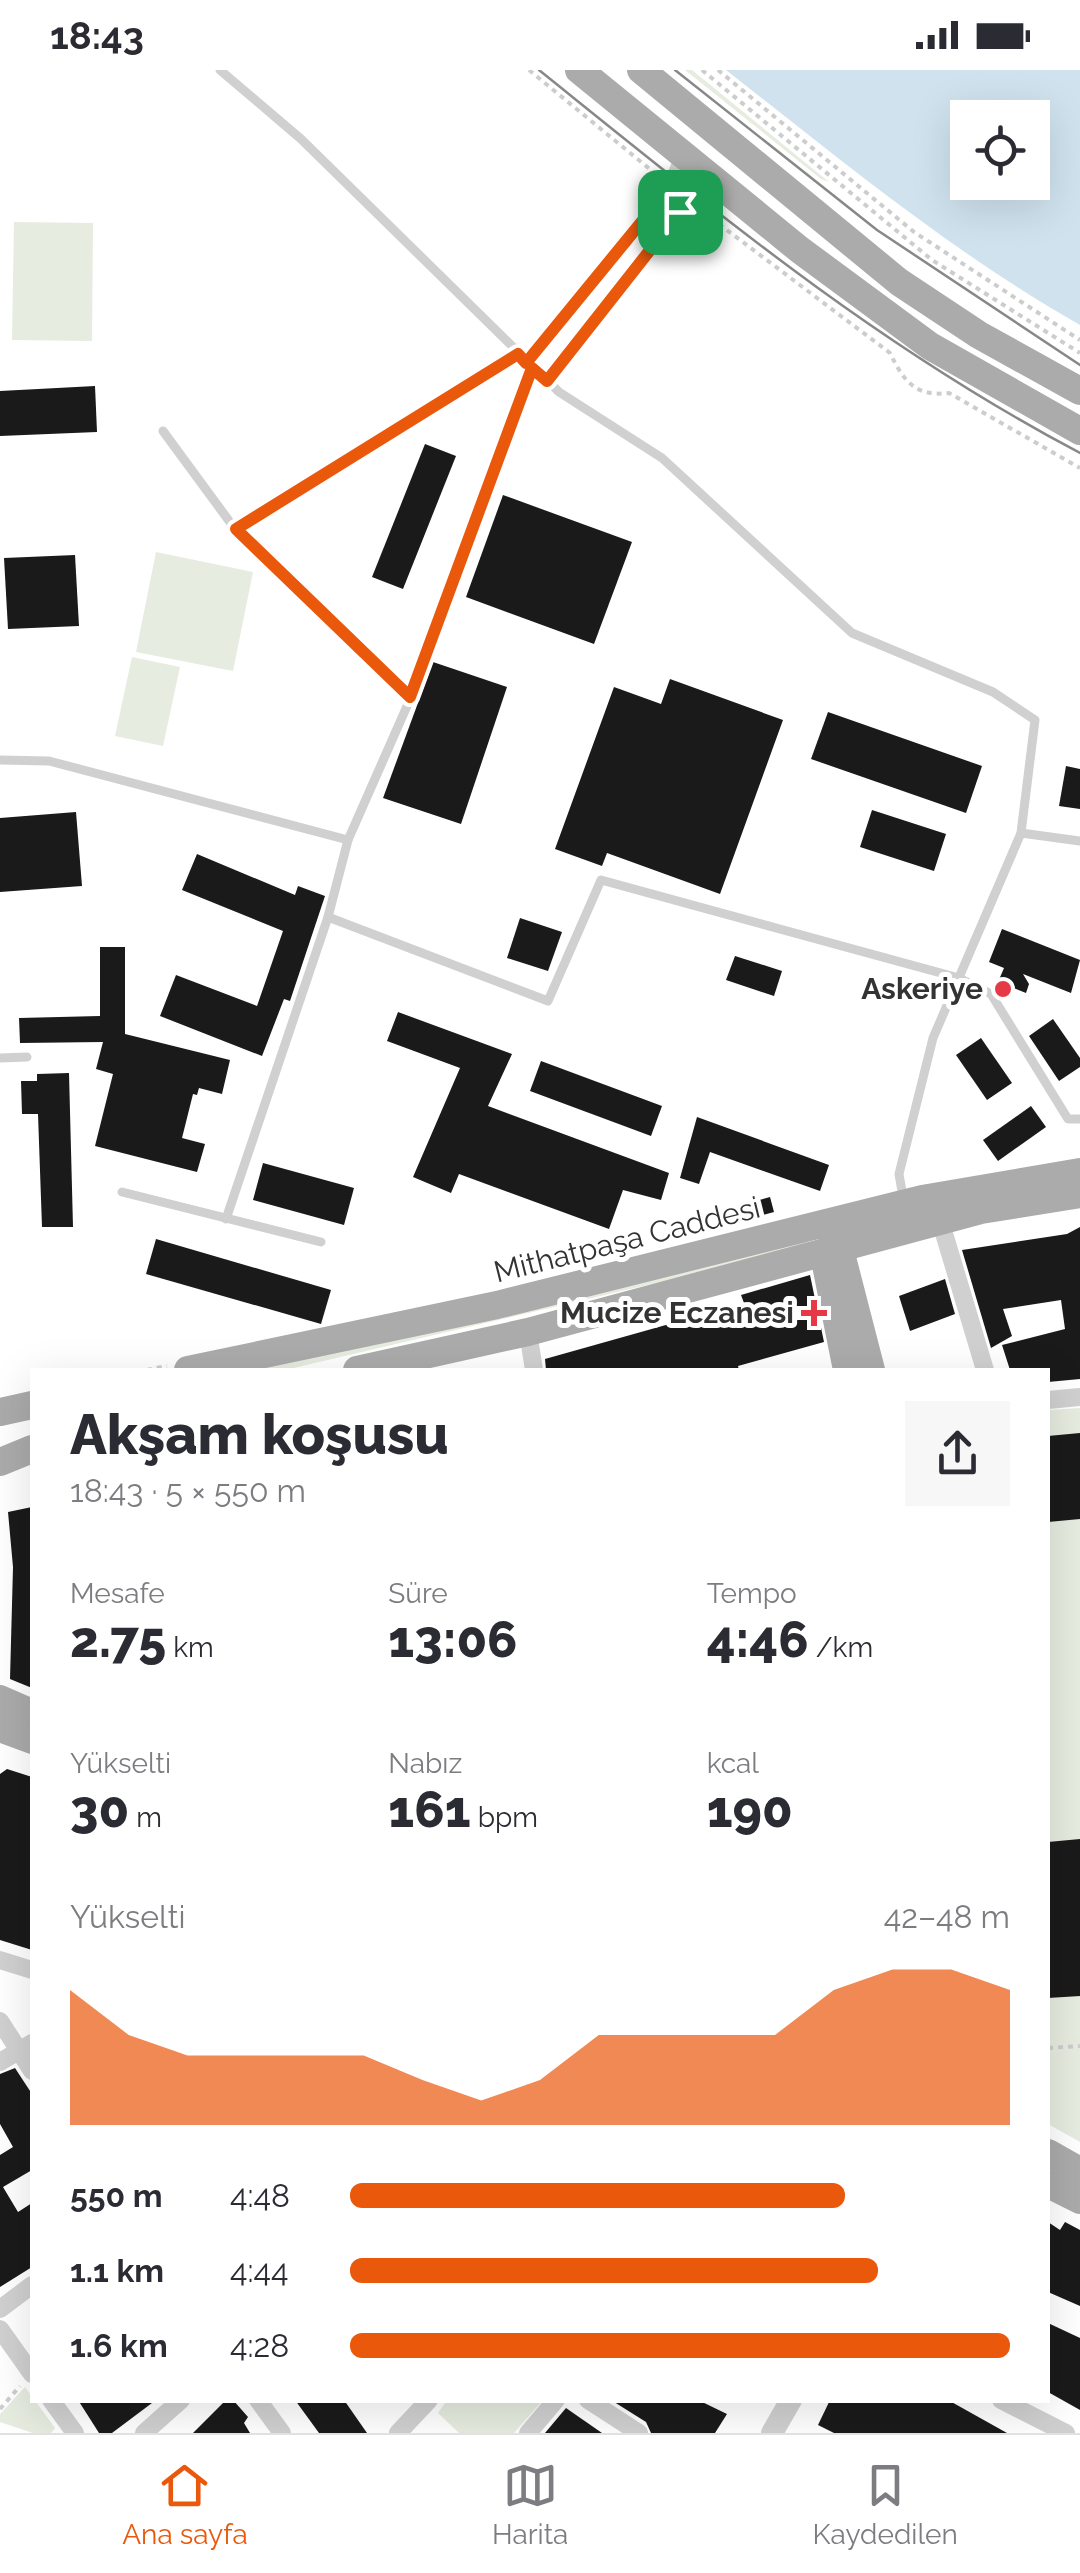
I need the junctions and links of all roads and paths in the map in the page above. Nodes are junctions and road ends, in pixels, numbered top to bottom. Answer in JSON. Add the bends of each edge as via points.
{"nodes":[{"id":1,"x":220,"y":70,"type":"edge"},
{"id":2,"x":529,"y":70,"type":"edge"},
{"id":3,"x":579,"y":70,"type":"edge"},
{"id":4,"x":641,"y":70,"type":"edge"},
{"id":5,"x":702,"y":70,"type":"edge"},
{"id":6,"x":718,"y":70,"type":"edge"},
{"id":7,"x":681,"y":152,"type":"junction"},
{"id":8,"x":668,"y":183,"type":"junction"},
{"id":9,"x":721,"y":187,"type":"junction"},
{"id":10,"x":692,"y":203,"type":"junction"},
{"id":11,"x":1080,"y":340,"type":"edge"},
{"id":12,"x":1080,"y":353,"type":"edge"},
{"id":13,"x":518,"y":354,"type":"junction"},
{"id":14,"x":529,"y":366,"type":"junction"},
{"id":15,"x":547,"y":381,"type":"junction"},
{"id":16,"x":1080,"y":391,"type":"edge"},
{"id":17,"x":163,"y":431,"type":"dead end"},
{"id":18,"x":1080,"y":431,"type":"edge"},
{"id":19,"x":1080,"y":468,"type":"edge"},
{"id":20,"x":236,"y":529,"type":"junction"},
{"id":21,"x":410,"y":697,"type":"junction"},
{"id":22,"x":0,"y":760,"type":"edge"},
{"id":23,"x":1022,"y":833,"type":"junction"},
{"id":24,"x":348,"y":840,"type":"junction"},
{"id":25,"x":1080,"y":841,"type":"edge"},
{"id":26,"x":328,"y":917,"type":"junction"},
{"id":27,"x":959,"y":978,"type":"junction"},
{"id":28,"x":27,"y":1057,"type":"dead end"},
{"id":29,"x":0,"y":1058,"type":"edge"},
{"id":30,"x":1080,"y":1119,"type":"edge"},
{"id":31,"x":1080,"y":1172,"type":"edge"},
{"id":32,"x":122,"y":1192,"type":"dead end"},
{"id":33,"x":1080,"y":1194,"type":"edge"},
{"id":34,"x":904,"y":1204,"type":"junction"},
{"id":35,"x":226,"y":1218,"type":"junction"},
{"id":36,"x":940,"y":1220,"type":"junction"},
{"id":37,"x":896,"y":1231,"type":"junction"},
{"id":38,"x":829,"y":1240,"type":"junction"},
{"id":39,"x":321,"y":1242,"type":"dead end"},
{"id":40,"x":528,"y":1332,"type":"junction"},
{"id":41,"x":198,"y":1368,"type":"edge"},
{"id":42,"x":366,"y":1368,"type":"edge"},
{"id":43,"x":534,"y":1368,"type":"edge"},
{"id":44,"x":847,"y":1368,"type":"edge"},
{"id":45,"x":870,"y":1368,"type":"edge"},
{"id":46,"x":984,"y":1368,"type":"edge"},
{"id":47,"x":1080,"y":1397,"type":"edge"},
{"id":48,"x":1050,"y":1400,"type":"edge"},
{"id":49,"x":30,"y":1405,"type":"edge"},
{"id":50,"x":0,"y":1412,"type":"edge"},
{"id":51,"x":30,"y":1449,"type":"edge"},
{"id":52,"x":0,"y":1462,"type":"edge"},
{"id":53,"x":0,"y":1699,"type":"edge"},
{"id":54,"x":17,"y":1733,"type":"edge"},
{"id":55,"x":0,"y":1960,"type":"edge"},
{"id":56,"x":30,"y":1969,"type":"edge"},
{"id":57,"x":0,"y":2022,"type":"edge"},
{"id":58,"x":1080,"y":2046,"type":"edge"},
{"id":59,"x":26,"y":2047,"type":"edge"},
{"id":60,"x":1050,"y":2048,"type":"edge"},
{"id":61,"x":0,"y":2062,"type":"edge"},
{"id":62,"x":1050,"y":2154,"type":"edge"},
{"id":63,"x":1080,"y":2171,"type":"edge"},
{"id":64,"x":1050,"y":2185,"type":"edge"},
{"id":65,"x":1080,"y":2200,"type":"edge"},
{"id":66,"x":30,"y":2287,"type":"edge"},
{"id":67,"x":0,"y":2309,"type":"edge"},
{"id":68,"x":0,"y":2329,"type":"edge"},
{"id":69,"x":30,"y":2370,"type":"edge"},
{"id":70,"x":30,"y":2375,"type":"edge"},
{"id":71,"x":54,"y":2403,"type":"edge"},
{"id":72,"x":178,"y":2403,"type":"edge"},
{"id":73,"x":260,"y":2403,"type":"edge"},
{"id":74,"x":427,"y":2403,"type":"edge"},
{"id":75,"x":553,"y":2403,"type":"edge"},
{"id":76,"x":593,"y":2403,"type":"edge"},
{"id":77,"x":789,"y":2403,"type":"edge"},
{"id":78,"x":1007,"y":2403,"type":"edge"},
{"id":79,"x":0,"y":2409,"type":"edge"},
{"id":80,"x":409,"y":2430,"type":"edge"},
{"id":81,"x":75,"y":2433,"type":"edge"},
{"id":82,"x":144,"y":2433,"type":"edge"},
{"id":83,"x":282,"y":2433,"type":"edge"},
{"id":84,"x":528,"y":2433,"type":"edge"},
{"id":85,"x":640,"y":2433,"type":"edge"},
{"id":86,"x":772,"y":2433,"type":"edge"},
{"id":87,"x":1066,"y":2433,"type":"edge"}],
"edges":[{"from":1,"to":13,"type":"lane","via":[[301,140]]},
{"from":2,"to":8,"type":"path"},
{"from":3,"to":7,"type":"main road"},
{"from":4,"to":16,"type":"main road","via":[[899,282]]},
{"from":5,"to":12,"type":"path","via":[[932,260]]},
{"from":6,"to":11,"type":"path","via":[[914,232]]},
{"from":7,"to":8,"type":"lane"},
{"from":7,"to":9,"type":"main road"},
{"from":8,"to":14,"type":"lane"},
{"from":9,"to":10,"type":"lane"},
{"from":9,"to":18,"type":"main road","via":[[930,346]]},
{"from":10,"to":15,"type":"lane"},
{"from":10,"to":19,"type":"path","via":[[890,353],[903,380],[927,396],[950,394]]},
{"from":13,"to":14,"type":"lane"},
{"from":13,"to":20,"type":"lane"},
{"from":14,"to":15,"type":"lane"},
{"from":14,"to":21,"type":"lane"},
{"from":15,"to":23,"type":"lane","via":[[662,458],[852,633],[993,692],[1035,720]]},
{"from":17,"to":20,"type":"lane"},
{"from":20,"to":21,"type":"lane"},
{"from":21,"to":24,"type":"lane"},
{"from":22,"to":24,"type":"lane","via":[[49,761]]},
{"from":23,"to":25,"type":"lane"},
{"from":23,"to":27,"type":"lane"},
{"from":24,"to":26,"type":"lane"},
{"from":26,"to":27,"type":"lane","via":[[548,1001],[601,880]]},
{"from":26,"to":35,"type":"lane"},
{"from":27,"to":30,"type":"lane","via":[[991,994],[1068,1120]]},
{"from":27,"to":34,"type":"lane","via":[[934,1038],[899,1174]]},
{"from":28,"to":29,"type":"lane"},
{"from":31,"to":34,"type":"main road","name":"Mithatpaşa Caddesi"},
{"from":32,"to":35,"type":"lane"},
{"from":33,"to":36,"type":"main road","name":"Mithatpaşa Caddesi"},
{"from":34,"to":37,"type":"lane"},
{"from":34,"to":38,"type":"main road","name":"Mithatpaşa Caddesi"},
{"from":35,"to":39,"type":"lane"},
{"from":36,"to":37,"type":"main road","name":"Mithatpaşa Caddesi"},
{"from":36,"to":46,"type":"street"},
{"from":37,"to":38,"type":"main road","name":"Mithatpaşa Caddesi"},
{"from":38,"to":40,"type":"main road","name":"Mithatpaşa Caddesi"},
{"from":38,"to":41,"type":"main road","name":"Mithatpaşa Caddesi"},
{"from":38,"to":44,"type":"main road"},
{"from":38,"to":45,"type":"main road"},
{"from":40,"to":42,"type":"main road","name":"Mithatpaşa Caddesi"},
{"from":40,"to":43,"type":"street"},
{"from":47,"to":48,"type":"street"},
{"from":49,"to":50,"type":"main road"},
{"from":51,"to":52,"type":"main road"},
{"from":53,"to":54,"type":"main road"},
{"from":55,"to":56,"type":"street"},
{"from":57,"to":59,"type":"street"},
{"from":58,"to":60,"type":"path"},
{"from":59,"to":61,"type":"street"},
{"from":62,"to":63,"type":"main road"},
{"from":64,"to":65,"type":"main road"},
{"from":66,"to":67,"type":"street"},
{"from":68,"to":69,"type":"street"},
{"from":70,"to":79,"type":"path"},
{"from":71,"to":81,"type":"street"},
{"from":72,"to":82,"type":"street"},
{"from":73,"to":83,"type":"street"},
{"from":74,"to":80,"type":"street"},
{"from":75,"to":84,"type":"street"},
{"from":76,"to":85,"type":"street"},
{"from":77,"to":86,"type":"street"},
{"from":78,"to":87,"type":"street"}]}
